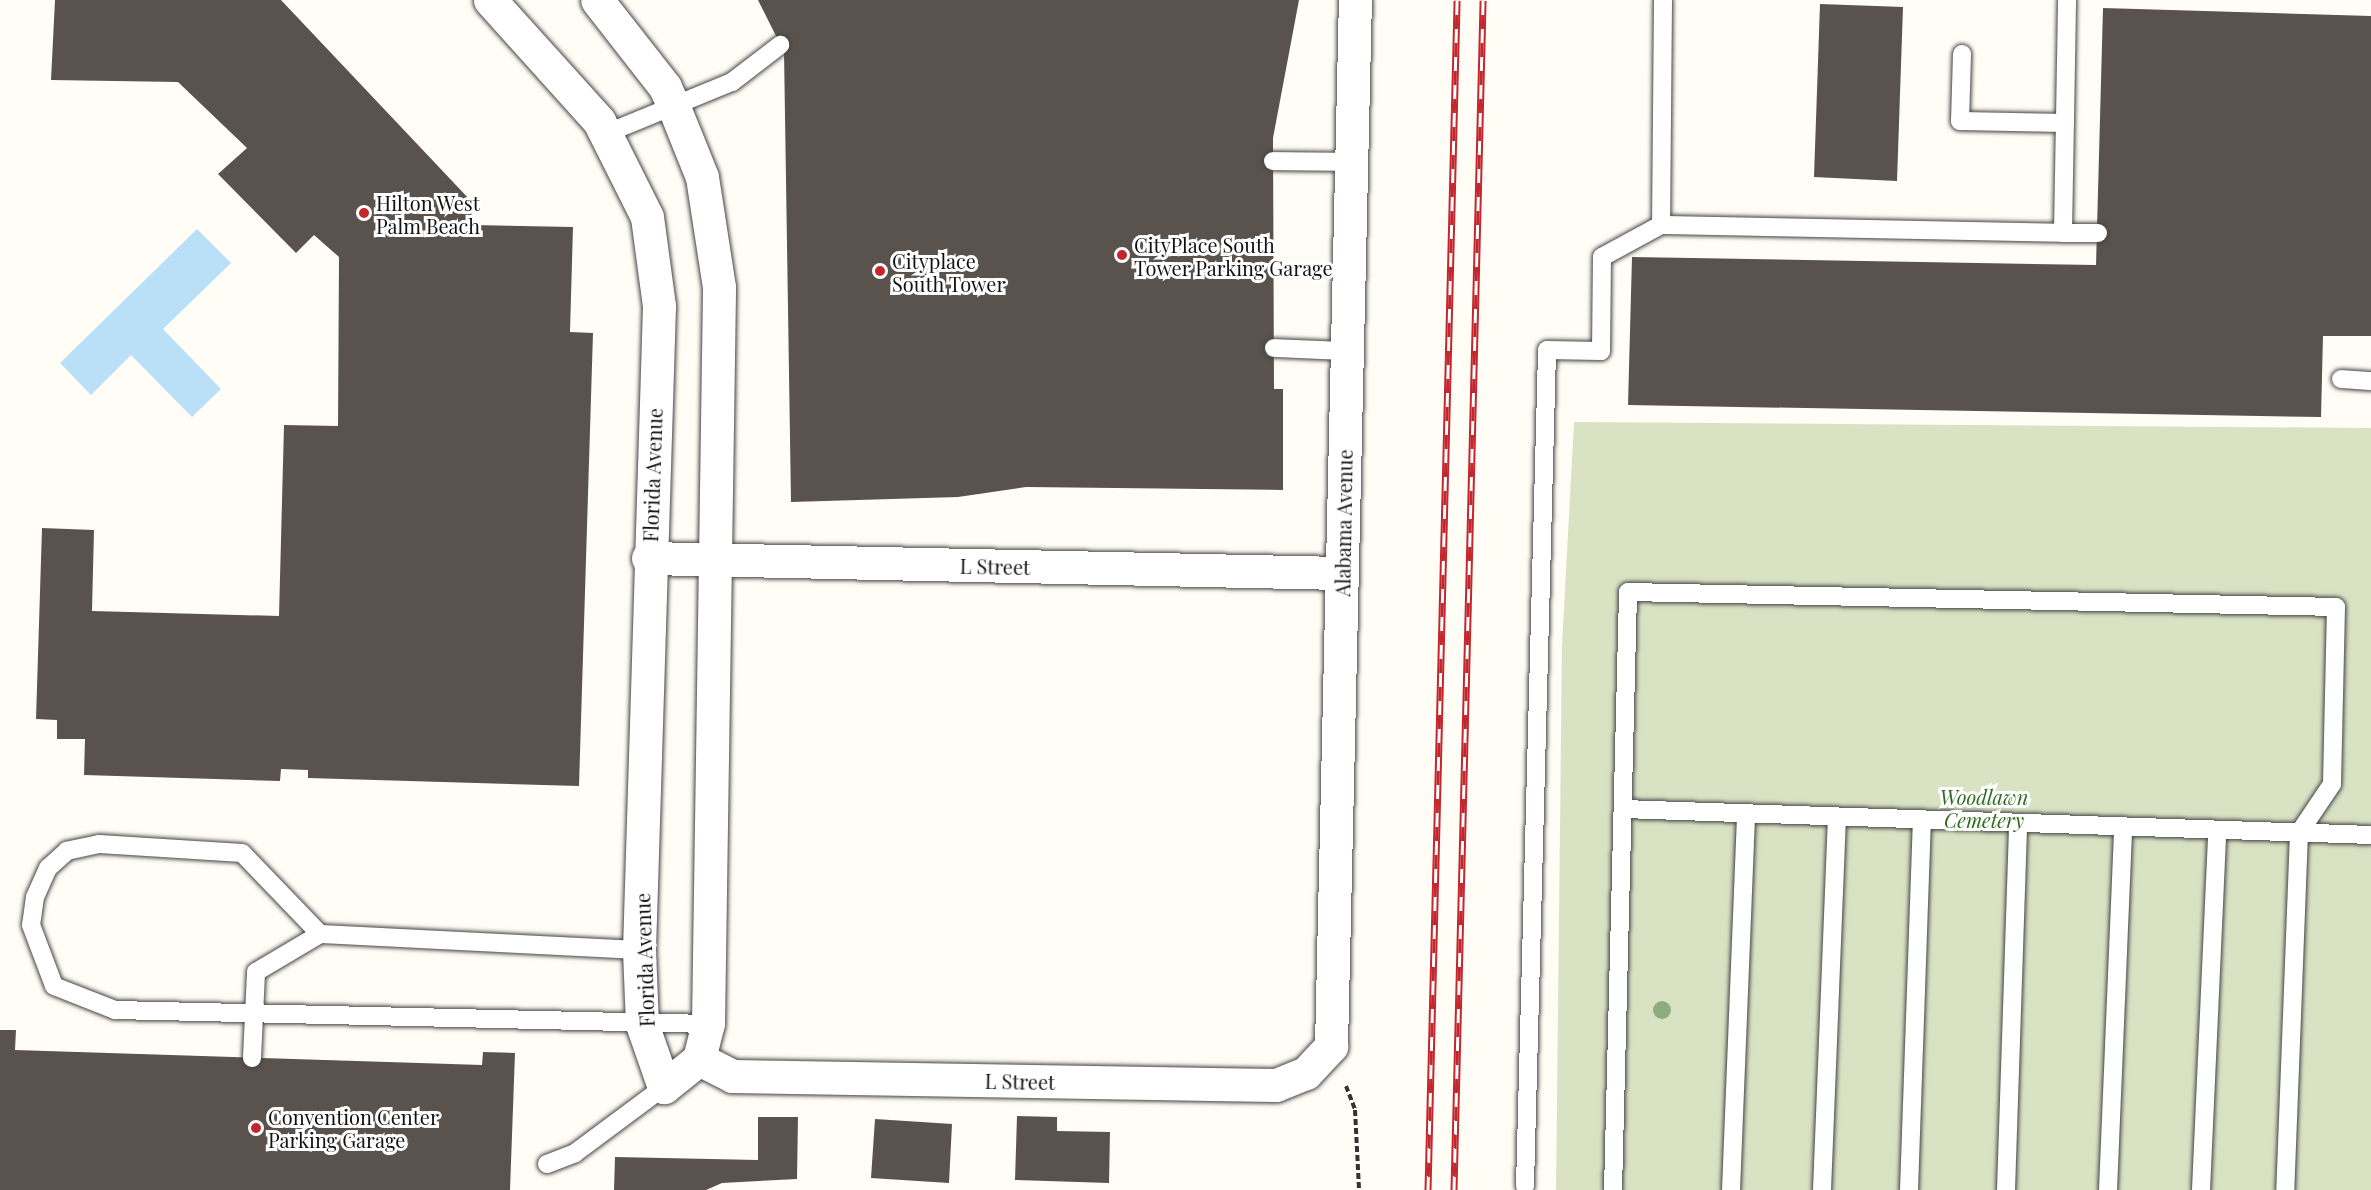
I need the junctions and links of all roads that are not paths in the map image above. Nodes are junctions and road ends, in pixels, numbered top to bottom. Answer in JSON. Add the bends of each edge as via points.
{"nodes":[{"id":1,"x":490,"y":0,"type":"edge"},
{"id":2,"x":597,"y":0,"type":"edge"},
{"id":3,"x":1355,"y":0,"type":"edge"},
{"id":4,"x":1663,"y":0,"type":"edge"},
{"id":5,"x":2067,"y":0,"type":"edge"},
{"id":6,"x":780,"y":45,"type":"dead end"},
{"id":7,"x":1962,"y":54,"type":"dead end"},
{"id":8,"x":673,"y":105,"type":"junction"},
{"id":9,"x":2065,"y":123,"type":"junction"},
{"id":10,"x":605,"y":134,"type":"junction"},
{"id":11,"x":1273,"y":161,"type":"dead end"},
{"id":12,"x":1351,"y":162,"type":"junction"},
{"id":13,"x":1661,"y":225,"type":"junction"},
{"id":14,"x":2098,"y":232,"type":"dead end"},
{"id":15,"x":2063,"y":233,"type":"junction"},
{"id":16,"x":1274,"y":348,"type":"dead end"},
{"id":17,"x":1347,"y":351,"type":"junction"},
{"id":18,"x":2341,"y":380,"type":"dead end"},
{"id":19,"x":2371,"y":381,"type":"edge"},
{"id":20,"x":648,"y":558,"type":"junction"},
{"id":21,"x":716,"y":560,"type":"junction"},
{"id":22,"x":1342,"y":573,"type":"junction"},
{"id":23,"x":1623,"y":809,"type":"junction"},
{"id":24,"x":1746,"y":814,"type":"junction"},
{"id":25,"x":1838,"y":817,"type":"junction"},
{"id":26,"x":1922,"y":820,"type":"junction"},
{"id":27,"x":2018,"y":823,"type":"junction"},
{"id":28,"x":2124,"y":827,"type":"junction"},
{"id":29,"x":2217,"y":831,"type":"junction"},
{"id":30,"x":2299,"y":833,"type":"junction"},
{"id":31,"x":2371,"y":836,"type":"edge"},
{"id":32,"x":320,"y":934,"type":"junction"},
{"id":33,"x":639,"y":950,"type":"junction"},
{"id":34,"x":254,"y":1014,"type":"junction"},
{"id":35,"x":642,"y":1024,"type":"junction"},
{"id":36,"x":708,"y":1024,"type":"junction"},
{"id":37,"x":1331,"y":1046,"type":"joint"},
{"id":38,"x":252,"y":1058,"type":"dead end"},
{"id":39,"x":699,"y":1059,"type":"junction"},
{"id":40,"x":664,"y":1087,"type":"junction"},
{"id":41,"x":547,"y":1164,"type":"dead end"},
{"id":42,"x":1525,"y":1186,"type":"dead end"},
{"id":43,"x":1612,"y":1190,"type":"edge"},
{"id":44,"x":1731,"y":1190,"type":"edge"},
{"id":45,"x":1822,"y":1190,"type":"edge"},
{"id":46,"x":1909,"y":1190,"type":"edge"},
{"id":47,"x":2006,"y":1190,"type":"edge"},
{"id":48,"x":2108,"y":1190,"type":"edge"},
{"id":49,"x":2201,"y":1190,"type":"edge"},
{"id":50,"x":2285,"y":1190,"type":"edge"}],
"edges":[{"from":1,"to":10,"type":"street","name":"Florida Avenue","via":[[547,60]]},
{"from":2,"to":8,"type":"street","via":[[665,87]]},
{"from":3,"to":12,"type":"street","name":"Alabama Avenue"},
{"from":4,"to":13,"type":"lane"},
{"from":5,"to":9,"type":"lane"},
{"from":6,"to":8,"type":"lane","via":[[732,82]]},
{"from":7,"to":9,"type":"lane","via":[[1960,121]]},
{"from":8,"to":10,"type":"lane"},
{"from":8,"to":21,"type":"street","via":[[702,177],[719,287]]},
{"from":9,"to":15,"type":"lane"},
{"from":10,"to":20,"type":"street","name":"Florida Avenue","via":[[647,217],[659,306]]},
{"from":11,"to":12,"type":"lane"},
{"from":12,"to":17,"type":"street","name":"Alabama Avenue"},
{"from":13,"to":15,"type":"lane"},
{"from":13,"to":42,"type":"lane","via":[[1602,257],[1601,351],[1547,350]]},
{"from":14,"to":15,"type":"lane"},
{"from":16,"to":17,"type":"lane"},
{"from":17,"to":22,"type":"street","name":"Alabama Avenue"},
{"from":18,"to":19,"type":"lane"},
{"from":20,"to":21,"type":"street","name":"L Street"},
{"from":20,"to":33,"type":"street","name":"Florida Avenue"},
{"from":21,"to":22,"type":"street","name":"L Street"},
{"from":21,"to":36,"type":"street"},
{"from":22,"to":37,"type":"street","name":"Alabama Avenue"},
{"from":23,"to":24,"type":"lane"},
{"from":23,"to":30,"type":"lane","via":[[1628,592],[2336,607],[2332,784]]},
{"from":23,"to":43,"type":"lane"},
{"from":24,"to":25,"type":"lane"},
{"from":24,"to":44,"type":"lane"},
{"from":25,"to":26,"type":"lane"},
{"from":25,"to":45,"type":"lane"},
{"from":26,"to":27,"type":"lane"},
{"from":26,"to":46,"type":"lane"},
{"from":27,"to":28,"type":"lane"},
{"from":27,"to":47,"type":"lane"},
{"from":28,"to":29,"type":"lane"},
{"from":28,"to":48,"type":"lane"},
{"from":29,"to":30,"type":"lane"},
{"from":29,"to":49,"type":"lane"},
{"from":30,"to":31,"type":"lane"},
{"from":30,"to":50,"type":"lane"},
{"from":32,"to":33,"type":"lane"},
{"from":32,"to":34,"type":"lane","via":[[256,972]]},
{"from":32,"to":34,"type":"lane","via":[[242,854],[99,844],[67,851],[48,868],[35,897],[31,925],[54,986],[115,1010]]},
{"from":33,"to":35,"type":"street","name":"Florida Avenue"},
{"from":34,"to":35,"type":"lane"},
{"from":34,"to":38,"type":"lane"},
{"from":35,"to":36,"type":"lane"},
{"from":35,"to":40,"type":"street","name":"Florida Avenue"},
{"from":36,"to":39,"type":"street"},
{"from":37,"to":39,"type":"street","name":"L Street","via":[[1306,1073],[1276,1085],[732,1076]]},
{"from":39,"to":40,"type":"street"},
{"from":40,"to":41,"type":"lane","via":[[575,1153]]}]}
